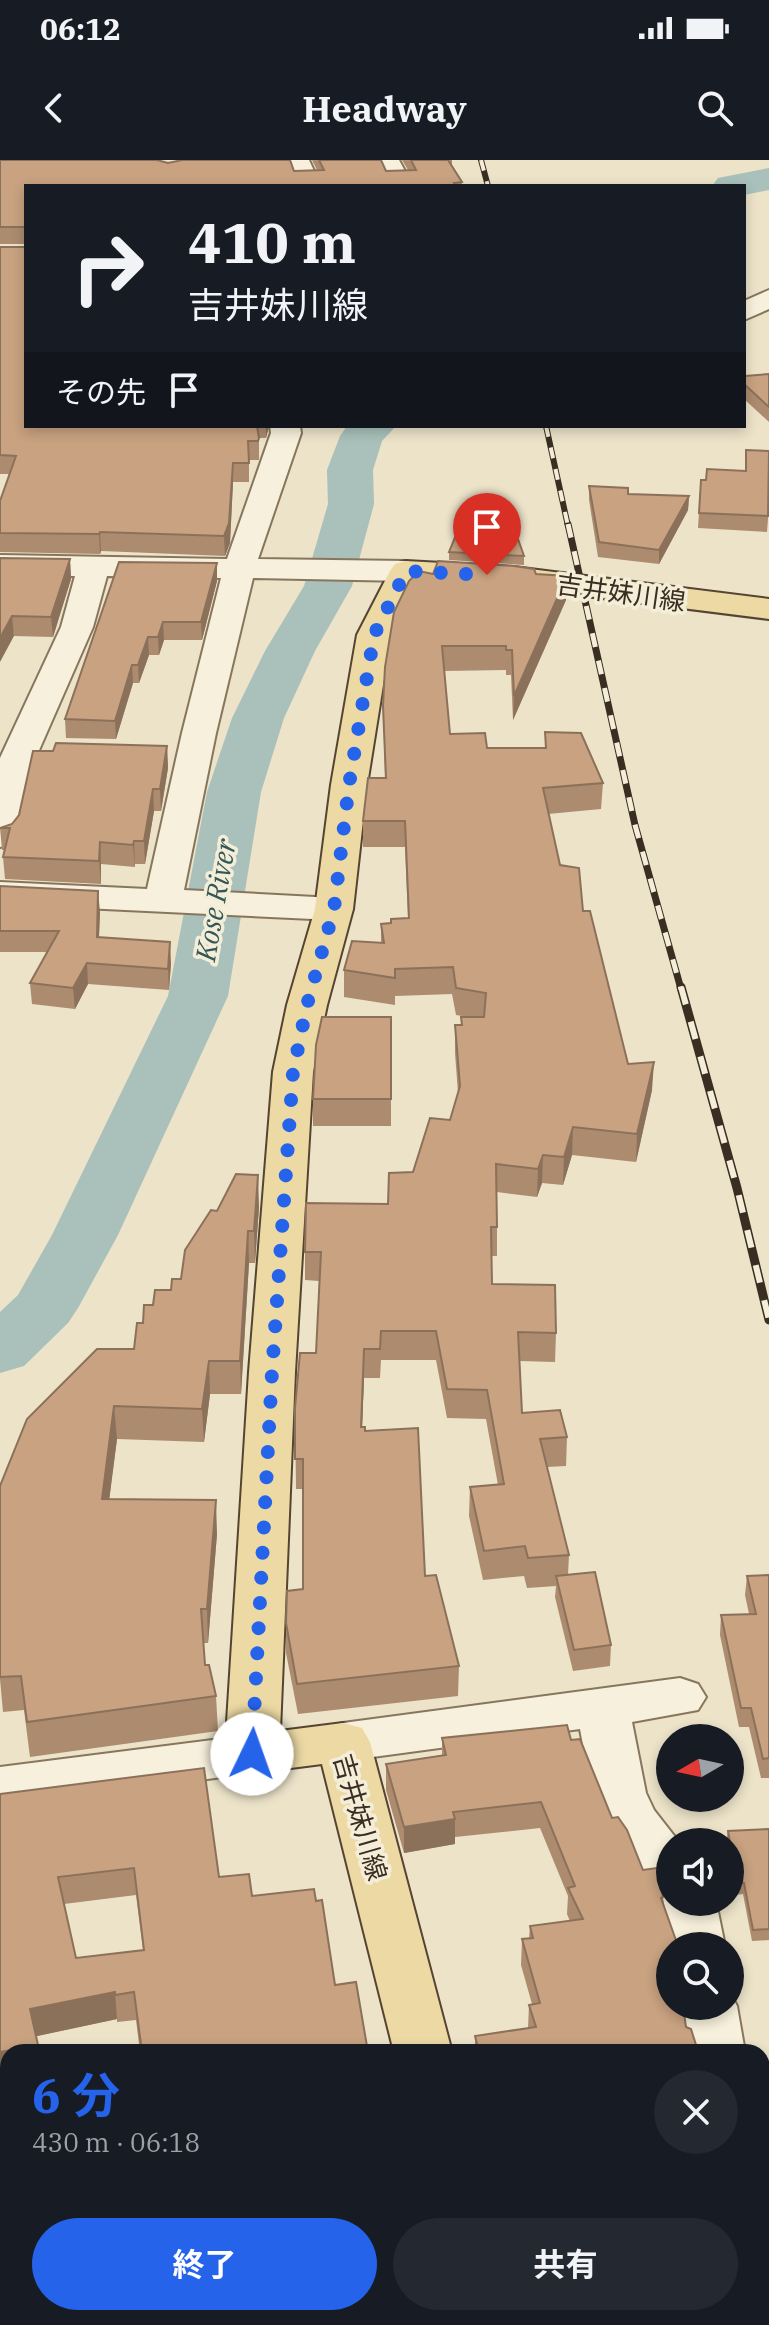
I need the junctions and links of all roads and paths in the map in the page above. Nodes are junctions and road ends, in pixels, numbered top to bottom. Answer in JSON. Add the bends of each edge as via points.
{"nodes":[{"id":1,"x":297,"y":160,"type":"edge"},
{"id":2,"x":387,"y":160,"type":"edge"},
{"id":3,"x":308,"y":184,"type":"edge"},
{"id":4,"x":400,"y":184,"type":"edge"},
{"id":5,"x":769,"y":298,"type":"edge"},
{"id":6,"x":746,"y":311,"type":"edge"},
{"id":7,"x":285,"y":428,"type":"edge"},
{"id":8,"x":0,"y":565,"type":"edge"},
{"id":9,"x":93,"y":567,"type":"junction"},
{"id":10,"x":248,"y":567,"type":"junction"},
{"id":11,"x":396,"y":570,"type":"junction"},
{"id":12,"x":768,"y":607,"type":"edge"},
{"id":13,"x":25,"y":749,"type":"edge"},
{"id":14,"x":0,"y":836,"type":"edge"},
{"id":15,"x":0,"y":893,"type":"edge"},
{"id":16,"x":166,"y":903,"type":"junction"},
{"id":17,"x":326,"y":909,"type":"junction"},
{"id":18,"x":680,"y":1697,"type":"dead end"},
{"id":19,"x":602,"y":1706,"type":"junction"},
{"id":20,"x":343,"y":1742,"type":"junction"},
{"id":21,"x":252,"y":1754,"type":"junction"},
{"id":22,"x":0,"y":1787,"type":"edge"},
{"id":23,"x":656,"y":1853,"type":"edge"},
{"id":24,"x":710,"y":2020,"type":"edge"},
{"id":25,"x":421,"y":2044,"type":"edge"},
{"id":26,"x":715,"y":2044,"type":"edge"}],
"edges":[{"from":1,"to":3,"type":"street"},
{"from":2,"to":4,"type":"street"},
{"from":5,"to":6,"type":"street"},
{"from":7,"to":10,"type":"street"},
{"from":8,"to":9,"type":"street"},
{"from":9,"to":10,"type":"street"},
{"from":9,"to":13,"type":"street","via":[[77,627]]},
{"from":10,"to":11,"type":"street"},
{"from":10,"to":16,"type":"street","via":[[179,754]]},
{"from":11,"to":12,"type":"main road","name":"吉井妹川線","via":[[514,577]]},
{"from":11,"to":17,"type":"main road","via":[[374,635]]},
{"from":13,"to":14,"type":"street","via":[[15,764]]},
{"from":15,"to":16,"type":"street"},
{"from":16,"to":17,"type":"street"},
{"from":17,"to":21,"type":"main road","via":[[293,1072]]},
{"from":18,"to":19,"type":"street"},
{"from":19,"to":20,"type":"street"},
{"from":19,"to":23,"type":"street","via":[[619,1793],[631,1820]]},
{"from":20,"to":21,"type":"main road","name":"吉井妹川線"},
{"from":20,"to":25,"type":"main road","name":"吉井妹川線"},
{"from":21,"to":22,"type":"street"},
{"from":24,"to":26,"type":"street"}]}
